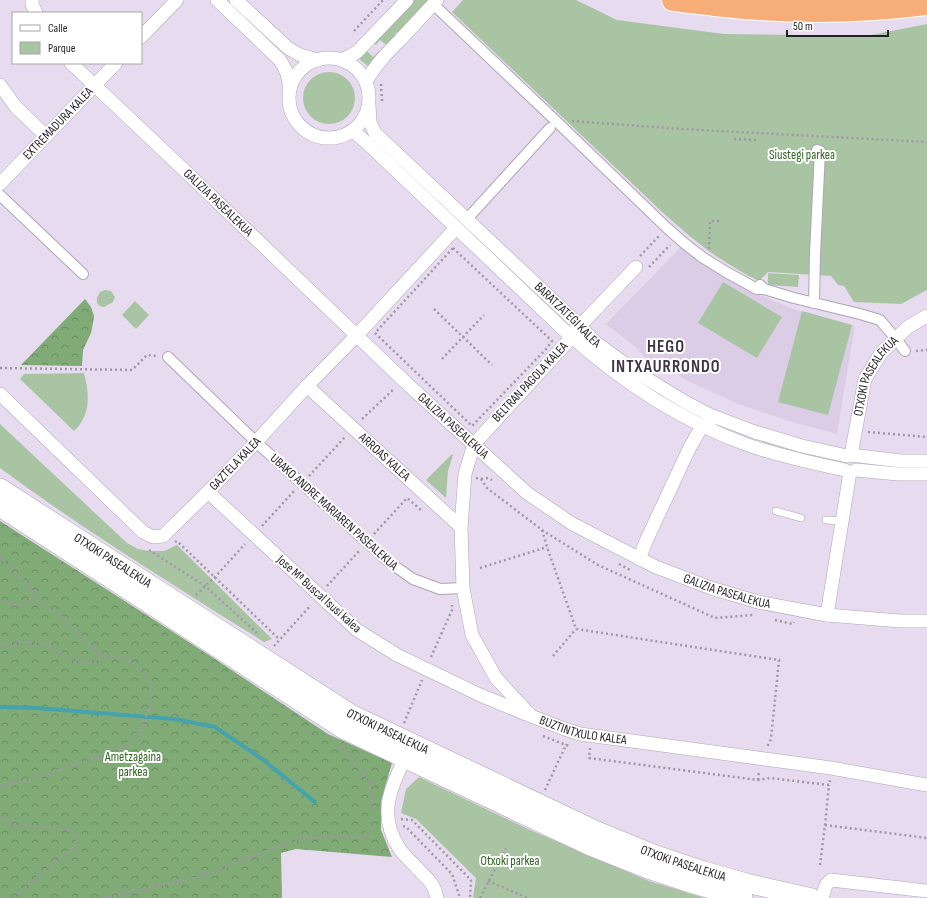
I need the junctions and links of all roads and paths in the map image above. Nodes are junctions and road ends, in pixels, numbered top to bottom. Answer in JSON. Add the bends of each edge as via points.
{"nodes":[{"id":1,"x":32,"y":0,"type":"edge"},
{"id":2,"x":177,"y":0,"type":"edge"},
{"id":3,"x":217,"y":0,"type":"edge"},
{"id":4,"x":236,"y":0,"type":"edge"},
{"id":5,"x":384,"y":0,"type":"edge"},
{"id":6,"x":407,"y":0,"type":"edge"},
{"id":7,"x":672,"y":0,"type":"edge"},
{"id":8,"x":435,"y":2,"type":"edge"},
{"id":9,"x":927,"y":4,"type":"edge"},
{"id":10,"x":36,"y":12,"type":"edge"},
{"id":11,"x":354,"y":31,"type":"dead end"},
{"id":12,"x":142,"y":36,"type":"edge"},
{"id":13,"x":318,"y":60,"type":"junction"},
{"id":14,"x":341,"y":60,"type":"junction"},
{"id":15,"x":72,"y":64,"type":"edge"},
{"id":16,"x":115,"y":64,"type":"edge"},
{"id":17,"x":380,"y":80,"type":"dead end"},
{"id":18,"x":366,"y":82,"type":"junction"},
{"id":19,"x":0,"y":85,"type":"edge"},
{"id":20,"x":95,"y":85,"type":"junction"},
{"id":21,"x":290,"y":89,"type":"junction"},
{"id":22,"x":375,"y":105,"type":"junction"},
{"id":23,"x":554,"y":125,"type":"junction"},
{"id":24,"x":352,"y":131,"type":"junction"},
{"id":25,"x":46,"y":136,"type":"junction"},
{"id":26,"x":734,"y":139,"type":"dead end"},
{"id":27,"x":756,"y":140,"type":"dead end"},
{"id":28,"x":927,"y":142,"type":"edge"},
{"id":29,"x":817,"y":150,"type":"dead end"},
{"id":30,"x":0,"y":184,"type":"edge"},
{"id":31,"x":0,"y":195,"type":"edge"},
{"id":32,"x":467,"y":219,"type":"junction"},
{"id":33,"x":722,"y":221,"type":"dead end"},
{"id":34,"x":456,"y":228,"type":"junction"},
{"id":35,"x":662,"y":234,"type":"dead end"},
{"id":36,"x":672,"y":243,"type":"dead end"},
{"id":37,"x":709,"y":249,"type":"dead end"},
{"id":38,"x":640,"y":265,"type":"junction"},
{"id":39,"x":83,"y":274,"type":"dead end"},
{"id":40,"x":502,"y":296,"type":"joint"},
{"id":41,"x":814,"y":303,"type":"junction"},
{"id":42,"x":434,"y":309,"type":"dead end"},
{"id":43,"x":484,"y":315,"type":"dead end"},
{"id":44,"x":927,"y":316,"type":"edge"},
{"id":45,"x":581,"y":326,"type":"junction"},
{"id":46,"x":357,"y":335,"type":"junction"},
{"id":47,"x":463,"y":337,"type":"junction"},
{"id":48,"x":572,"y":337,"type":"junction"},
{"id":49,"x":896,"y":339,"type":"junction"},
{"id":50,"x":905,"y":351,"type":"dead end"},
{"id":51,"x":168,"y":357,"type":"joint"},
{"id":52,"x":442,"y":359,"type":"dead end"},
{"id":53,"x":492,"y":365,"type":"dead end"},
{"id":54,"x":0,"y":368,"type":"edge"},
{"id":55,"x":307,"y":386,"type":"junction"},
{"id":56,"x":0,"y":394,"type":"edge"},
{"id":57,"x":702,"y":426,"type":"junction"},
{"id":58,"x":855,"y":431,"type":"junction"},
{"id":59,"x":755,"y":432,"type":"junction"},
{"id":60,"x":927,"y":437,"type":"edge"},
{"id":61,"x":256,"y":442,"type":"junction"},
{"id":62,"x":474,"y":444,"type":"junction"},
{"id":63,"x":851,"y":455,"type":"junction"},
{"id":64,"x":927,"y":461,"type":"edge"},
{"id":65,"x":850,"y":470,"type":"junction"},
{"id":66,"x":927,"y":474,"type":"edge"},
{"id":67,"x":0,"y":488,"type":"edge"},
{"id":68,"x":487,"y":488,"type":"dead end"},
{"id":69,"x":208,"y":492,"type":"junction"},
{"id":70,"x":0,"y":507,"type":"edge"},
{"id":71,"x":776,"y":511,"type":"dead end"},
{"id":72,"x":425,"y":513,"type":"dead end"},
{"id":73,"x":801,"y":518,"type":"dead end"},
{"id":74,"x":826,"y":520,"type":"dead end"},
{"id":75,"x":842,"y":521,"type":"junction"},
{"id":76,"x":461,"y":527,"type":"junction"},
{"id":77,"x":542,"y":530,"type":"junction"},
{"id":78,"x":367,"y":542,"type":"junction"},
{"id":79,"x":172,"y":543,"type":"dead end"},
{"id":80,"x":146,"y":546,"type":"dead end"},
{"id":81,"x":154,"y":547,"type":"dead end"},
{"id":82,"x":546,"y":547,"type":"junction"},
{"id":83,"x":0,"y":558,"type":"edge"},
{"id":84,"x":639,"y":559,"type":"junction"},
{"id":85,"x":480,"y":568,"type":"dead end"},
{"id":86,"x":456,"y":588,"type":"junction"},
{"id":87,"x":34,"y":595,"type":"junction"},
{"id":88,"x":319,"y":596,"type":"junction"},
{"id":89,"x":0,"y":601,"type":"edge"},
{"id":90,"x":796,"y":609,"type":"junction"},
{"id":91,"x":827,"y":615,"type":"junction"},
{"id":92,"x":758,"y":616,"type":"dead end"},
{"id":93,"x":772,"y":619,"type":"dead end"},
{"id":94,"x":927,"y":621,"type":"edge"},
{"id":95,"x":576,"y":630,"type":"junction"},
{"id":96,"x":280,"y":639,"type":"junction"},
{"id":97,"x":0,"y":645,"type":"edge"},
{"id":98,"x":272,"y":647,"type":"dead end"},
{"id":99,"x":553,"y":656,"type":"dead end"},
{"id":100,"x":105,"y":657,"type":"junction"},
{"id":101,"x":429,"y":671,"type":"junction"},
{"id":102,"x":531,"y":716,"type":"junction"},
{"id":103,"x":402,"y":729,"type":"dead end"},
{"id":104,"x":566,"y":745,"type":"dead end"},
{"id":105,"x":405,"y":758,"type":"junction"},
{"id":106,"x":761,"y":759,"type":"junction"},
{"id":107,"x":758,"y":780,"type":"dead end"},
{"id":108,"x":829,"y":785,"type":"dead end"},
{"id":109,"x":927,"y":785,"type":"edge"},
{"id":110,"x":0,"y":786,"type":"edge"},
{"id":111,"x":543,"y":796,"type":"dead end"},
{"id":112,"x":0,"y":818,"type":"edge"},
{"id":113,"x":388,"y":818,"type":"junction"},
{"id":114,"x":826,"y":825,"type":"junction"},
{"id":115,"x":927,"y":838,"type":"edge"},
{"id":116,"x":506,"y":848,"type":"dead end"},
{"id":117,"x":820,"y":865,"type":"dead end"},
{"id":118,"x":488,"y":881,"type":"junction"},
{"id":119,"x":927,"y":891,"type":"edge"},
{"id":120,"x":12,"y":898,"type":"edge"},
{"id":121,"x":104,"y":898,"type":"edge"},
{"id":122,"x":437,"y":898,"type":"edge"},
{"id":123,"x":470,"y":898,"type":"edge"},
{"id":124,"x":480,"y":898,"type":"edge"},
{"id":125,"x":528,"y":898,"type":"edge"},
{"id":126,"x":743,"y":898,"type":"edge"},
{"id":127,"x":812,"y":898,"type":"edge"},
{"id":128,"x":822,"y":898,"type":"edge"}],
"edges":[{"from":1,"to":10,"type":"street"},
{"from":2,"to":12,"type":"street"},
{"from":3,"to":21,"type":"street","via":[[279,59],[285,67]]},
{"from":4,"to":13,"type":"street","via":[[288,48],[300,55]]},
{"from":5,"to":11,"type":"path"},
{"from":6,"to":14,"type":"street","via":[[357,52]]},
{"from":7,"to":9,"type":"highway","via":[[747,9],[795,11],[895,8]]},
{"from":8,"to":18,"type":"street","via":[[380,62]]},
{"from":8,"to":23,"type":"street"},
{"from":13,"to":14,"type":"street"},
{"from":13,"to":21,"type":"street","via":[[298,73]]},
{"from":14,"to":18,"type":"street","via":[[357,70]]},
{"from":15,"to":20,"type":"street","name":"GALIZIA PASEALEKUA"},
{"from":16,"to":20,"type":"street","name":"EXTREMADURA KALEA"},
{"from":17,"to":22,"type":"path","via":[[382,98]]},
{"from":18,"to":22,"type":"street"},
{"from":19,"to":25,"type":"street","via":[[16,106]]},
{"from":20,"to":25,"type":"street","name":"EXTREMADURA KALEA"},
{"from":20,"to":46,"type":"street","name":"GALIZIA PASEALEKUA"},
{"from":21,"to":24,"type":"street","via":[[289,101],[295,120],[308,132],[320,138],[330,138]]},
{"from":22,"to":24,"type":"street"},
{"from":22,"to":32,"type":"street","name":"BARATZATEGI KALEA","via":[[370,122],[375,133]]},
{"from":23,"to":28,"type":"path","via":[[561,120]]},
{"from":23,"to":32,"type":"street"},
{"from":23,"to":41,"type":"street","via":[[702,257],[757,290],[762,287]]},
{"from":24,"to":34,"type":"street","name":"BARATZATEGI KALEA"},
{"from":25,"to":30,"type":"street","name":"EXTREMADURA KALEA"},
{"from":26,"to":27,"type":"path"},
{"from":29,"to":41,"type":"street","via":[[820,150]]},
{"from":31,"to":39,"type":"street"},
{"from":32,"to":45,"type":"street","name":"BARATZATEGI KALEA"},
{"from":33,"to":37,"type":"path","via":[[710,221]]},
{"from":34,"to":46,"type":"street","name":"GAZTELA KALEA"},
{"from":34,"to":48,"type":"street","name":"BARATZATEGI KALEA"},
{"from":35,"to":38,"type":"path"},
{"from":36,"to":38,"type":"path"},
{"from":38,"to":45,"type":"street","name":"BELTRAN PAGOLA KALEA"},
{"from":40,"to":40,"type":"path","via":[[452,248],[375,333],[472,426],[552,341]]},
{"from":41,"to":49,"type":"street","via":[[880,320]]},
{"from":42,"to":47,"type":"path"},
{"from":43,"to":47,"type":"path"},
{"from":44,"to":49,"type":"street","name":"OTXOKI PASEALEKUA","via":[[908,327]]},
{"from":45,"to":48,"type":"street","name":"BELTRAN PAGOLA KALEA"},
{"from":45,"to":59,"type":"street","name":"BARATZATEGI KALEA","via":[[595,342],[636,372],[710,415]]},
{"from":46,"to":55,"type":"street","name":"GAZTELA KALEA"},
{"from":46,"to":62,"type":"street","name":"GALIZIA PASEALEKUA"},
{"from":47,"to":52,"type":"path"},
{"from":47,"to":53,"type":"path"},
{"from":48,"to":57,"type":"street","name":"BARATZATEGI KALEA","via":[[624,380]]},
{"from":48,"to":62,"type":"street","name":"BELTRAN PAGOLA KALEA"},
{"from":49,"to":50,"type":"street"},
{"from":49,"to":58,"type":"street","name":"OTXOKI PASEALEKUA","via":[[881,353],[865,379]]},
{"from":51,"to":54,"type":"path","via":[[147,355],[132,370]]},
{"from":51,"to":61,"type":"street","name":"UBAKO ANDRE MARIAREN PASEALEKUA"},
{"from":55,"to":61,"type":"street","name":"GAZTELA KALEA"},
{"from":55,"to":76,"type":"street","name":"ARROAS KALEA"},
{"from":56,"to":69,"type":"street","name":"GAZTELA KALEA","via":[[143,532],[153,537],[164,536]]},
{"from":57,"to":59,"type":"street","via":[[712,422],[750,436]]},
{"from":57,"to":65,"type":"street","name":"BARATZATEGI KALEA","via":[[749,445],[796,459]]},
{"from":57,"to":84,"type":"street"},
{"from":58,"to":60,"type":"path"},
{"from":58,"to":63,"type":"street","name":"OTXOKI PASEALEKUA"},
{"from":59,"to":63,"type":"street","name":"BARATZATEGI KALEA","via":[[802,446]]},
{"from":61,"to":69,"type":"street","name":"GAZTELA KALEA"},
{"from":61,"to":78,"type":"street","name":"UBAKO ANDRE MARIAREN PASEALEKUA"},
{"from":62,"to":76,"type":"street","name":"BUZTINTXULO KALEA","via":[[465,474]]},
{"from":62,"to":84,"type":"street","name":"GALIZIA PASEALEKUA","via":[[527,493],[571,523]]},
{"from":63,"to":64,"type":"street","name":"BARATZATEGI KALEA","via":[[901,461]]},
{"from":63,"to":65,"type":"street","name":"OTXOKI PASEALEKUA","via":[[842,462],[842,465]]},
{"from":65,"to":66,"type":"street","name":"BARATZATEGI KALEA"},
{"from":65,"to":75,"type":"street"},
{"from":67,"to":127,"type":"main road","name":"OTXOKI PASEALEKUA","via":[[351,714],[597,831],[656,855],[746,883]]},
{"from":68,"to":77,"type":"path"},
{"from":69,"to":88,"type":"street","name":"Jose Mª Buscal Isusi kalea"},
{"from":70,"to":105,"type":"main road","name":"OTXOKI PASEALEKUA","via":[[333,723]]},
{"from":71,"to":73,"type":"lane"},
{"from":72,"to":78,"type":"path","via":[[407,498]]},
{"from":74,"to":75,"type":"lane"},
{"from":75,"to":91,"type":"street"},
{"from":76,"to":86,"type":"street","name":"BUZTINTXULO KALEA"},
{"from":77,"to":82,"type":"path"},
{"from":77,"to":92,"type":"path","via":[[598,565],[715,618],[751,614]]},
{"from":78,"to":86,"type":"street","name":"UBAKO ANDRE MARIAREN PASEALEKUA","via":[[413,579],[440,589]]},
{"from":78,"to":88,"type":"path"},
{"from":79,"to":96,"type":"path","via":[[177,541]]},
{"from":80,"to":81,"type":"path"},
{"from":82,"to":85,"type":"path"},
{"from":82,"to":95,"type":"path"},
{"from":83,"to":87,"type":"path","via":[[28,584]]},
{"from":84,"to":90,"type":"street","name":"GALIZIA PASEALEKUA","via":[[711,588],[758,602]]},
{"from":86,"to":101,"type":"path","via":[[452,610],[431,654]]},
{"from":86,"to":102,"type":"street","name":"BUZTINTXULO KALEA","via":[[472,635],[496,678]]},
{"from":87,"to":89,"type":"path","via":[[27,605],[17,606]]},
{"from":87,"to":100,"type":"path"},
{"from":88,"to":96,"type":"path"},
{"from":88,"to":101,"type":"street","name":"Jose Mª Buscal Isusi kalea","via":[[357,630]]},
{"from":90,"to":91,"type":"street","name":"GALIZIA PASEALEKUA"},
{"from":90,"to":93,"type":"path","via":[[793,624]]},
{"from":91,"to":94,"type":"street","name":"GALIZIA PASEALEKUA"},
{"from":95,"to":99,"type":"path"},
{"from":95,"to":106,"type":"path","via":[[779,660],[770,738]]},
{"from":96,"to":98,"type":"path"},
{"from":97,"to":100,"type":"path","via":[[33,642],[49,645],[75,661],[89,664]]},
{"from":100,"to":110,"type":"path","via":[[118,657],[137,664],[150,680],[151,702],[141,731],[123,748],[30,780]]},
{"from":101,"to":102,"type":"street","name":"Jose Mª Buscal Isusi kalea"},
{"from":101,"to":103,"type":"path","via":[[421,681]]},
{"from":102,"to":106,"type":"street","name":"BUZTINTXULO KALEA","via":[[580,734]]},
{"from":104,"to":111,"type":"path"},
{"from":105,"to":113,"type":"street","via":[[392,787]]},
{"from":105,"to":126,"type":"main road","name":"OTXOKI PASEALEKUA","via":[[590,846],[648,869]]},
{"from":106,"to":107,"type":"path"},
{"from":106,"to":109,"type":"street","name":"BUZTINTXULO KALEA","via":[[832,768]]},
{"from":108,"to":114,"type":"path"},
{"from":112,"to":120,"type":"path","via":[[17,825],[67,829],[76,834],[77,843],[68,853]]},
{"from":113,"to":121,"type":"path","via":[[377,822],[362,838],[301,838],[198,877]]},
{"from":113,"to":122,"type":"street","via":[[390,832],[399,849],[433,885]]},
{"from":113,"to":123,"type":"path","via":[[412,820],[471,880]]},
{"from":114,"to":115,"type":"path"},
{"from":114,"to":117,"type":"path"},
{"from":116,"to":118,"type":"path"},
{"from":118,"to":124,"type":"path"},
{"from":118,"to":125,"type":"path"},
{"from":119,"to":128,"type":"street","via":[[831,880],[826,885]]}]}
